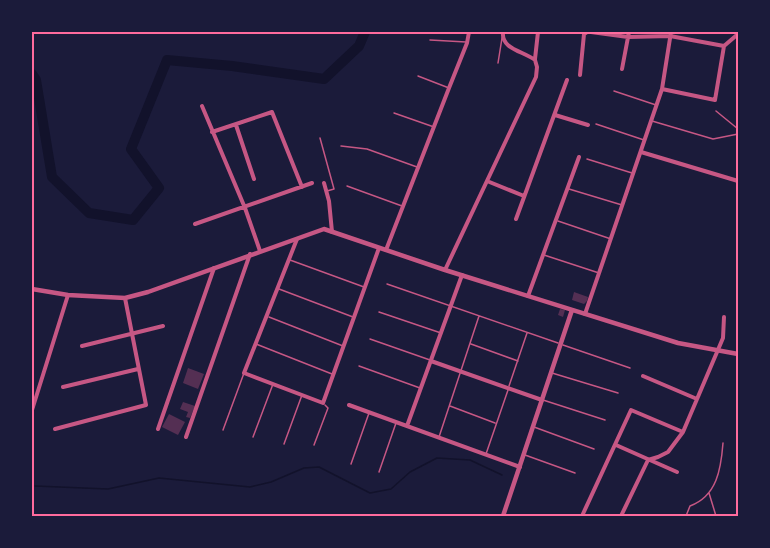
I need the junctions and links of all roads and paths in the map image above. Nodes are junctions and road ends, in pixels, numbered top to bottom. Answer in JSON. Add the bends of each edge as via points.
{"nodes":[{"id":1,"x":469,"y":32,"type":"edge"},
{"id":2,"x":503,"y":32,"type":"edge"},
{"id":3,"x":538,"y":32,"type":"edge"},
{"id":4,"x":587,"y":32,"type":"edge"},
{"id":5,"x":628,"y":34,"type":"edge"},
{"id":6,"x":671,"y":34,"type":"edge"},
{"id":7,"x":738,"y":34,"type":"edge"},
{"id":8,"x":502,"y":37,"type":"junction"},
{"id":9,"x":430,"y":40,"type":"dead end"},
{"id":10,"x":467,"y":43,"type":"junction"},
{"id":11,"x":724,"y":46,"type":"junction"},
{"id":12,"x":535,"y":60,"type":"junction"},
{"id":13,"x":498,"y":63,"type":"dead end"},
{"id":14,"x":622,"y":69,"type":"dead end"},
{"id":15,"x":580,"y":75,"type":"dead end"},
{"id":16,"x":418,"y":76,"type":"dead end"},
{"id":17,"x":567,"y":80,"type":"dead end"},
{"id":18,"x":449,"y":88,"type":"junction"},
{"id":19,"x":662,"y":89,"type":"junction"},
{"id":20,"x":614,"y":91,"type":"dead end"},
{"id":21,"x":657,"y":105,"type":"junction"},
{"id":22,"x":202,"y":106,"type":"dead end"},
{"id":23,"x":716,"y":111,"type":"dead end"},
{"id":24,"x":394,"y":113,"type":"dead end"},
{"id":25,"x":555,"y":115,"type":"junction"},
{"id":26,"x":651,"y":121,"type":"junction"},
{"id":27,"x":596,"y":124,"type":"dead end"},
{"id":28,"x":236,"y":125,"type":"junction"},
{"id":29,"x":588,"y":125,"type":"dead end"},
{"id":30,"x":434,"y":127,"type":"junction"},
{"id":31,"x":738,"y":129,"type":"edge"},
{"id":32,"x":212,"y":132,"type":"junction"},
{"id":33,"x":738,"y":134,"type":"edge"},
{"id":34,"x":320,"y":138,"type":"dead end"},
{"id":35,"x":645,"y":140,"type":"junction"},
{"id":36,"x":341,"y":146,"type":"dead end"},
{"id":37,"x":641,"y":152,"type":"junction"},
{"id":38,"x":579,"y":157,"type":"dead end"},
{"id":39,"x":587,"y":159,"type":"dead end"},
{"id":40,"x":419,"y":167,"type":"junction"},
{"id":41,"x":634,"y":173,"type":"junction"},
{"id":42,"x":254,"y":178,"type":"dead end"},
{"id":43,"x":487,"y":181,"type":"junction"},
{"id":44,"x":738,"y":181,"type":"edge"},
{"id":45,"x":312,"y":183,"type":"dead end"},
{"id":46,"x":324,"y":183,"type":"dead end"},
{"id":47,"x":347,"y":186,"type":"dead end"},
{"id":48,"x":302,"y":187,"type":"junction"},
{"id":49,"x":567,"y":188,"type":"junction"},
{"id":50,"x":327,"y":192,"type":"junction"},
{"id":51,"x":524,"y":196,"type":"junction"},
{"id":52,"x":623,"y":206,"type":"junction"},
{"id":53,"x":403,"y":207,"type":"junction"},
{"id":54,"x":245,"y":208,"type":"junction"},
{"id":55,"x":516,"y":219,"type":"dead end"},
{"id":56,"x":555,"y":220,"type":"junction"},
{"id":57,"x":195,"y":224,"type":"dead end"},
{"id":58,"x":332,"y":232,"type":"junction"},
{"id":59,"x":297,"y":239,"type":"junction"},
{"id":60,"x":612,"y":239,"type":"junction"},
{"id":61,"x":379,"y":248,"type":"junction"},
{"id":62,"x":386,"y":250,"type":"junction"},
{"id":63,"x":260,"y":251,"type":"junction"},
{"id":64,"x":250,"y":254,"type":"junction"},
{"id":65,"x":543,"y":255,"type":"junction"},
{"id":66,"x":289,"y":260,"type":"junction"},
{"id":67,"x":214,"y":268,"type":"junction"},
{"id":68,"x":445,"y":270,"type":"junction"},
{"id":69,"x":600,"y":273,"type":"junction"},
{"id":70,"x":462,"y":275,"type":"junction"},
{"id":71,"x":387,"y":284,"type":"dead end"},
{"id":72,"x":365,"y":287,"type":"junction"},
{"id":73,"x":277,"y":288,"type":"junction"},
{"id":74,"x":32,"y":290,"type":"edge"},
{"id":75,"x":68,"y":295,"type":"junction"},
{"id":76,"x":528,"y":296,"type":"junction"},
{"id":77,"x":124,"y":298,"type":"junction"},
{"id":78,"x":451,"y":306,"type":"junction"},
{"id":79,"x":572,"y":310,"type":"junction"},
{"id":80,"x":379,"y":312,"type":"dead end"},
{"id":81,"x":585,"y":314,"type":"junction"},
{"id":82,"x":267,"y":316,"type":"junction"},
{"id":83,"x":479,"y":316,"type":"junction"},
{"id":84,"x":354,"y":317,"type":"junction"},
{"id":85,"x":724,"y":317,"type":"dead end"},
{"id":86,"x":163,"y":326,"type":"dead end"},
{"id":87,"x":441,"y":333,"type":"junction"},
{"id":88,"x":527,"y":333,"type":"junction"},
{"id":89,"x":132,"y":334,"type":"junction"},
{"id":90,"x":370,"y":339,"type":"dead end"},
{"id":91,"x":256,"y":344,"type":"junction"},
{"id":92,"x":471,"y":344,"type":"junction"},
{"id":93,"x":561,"y":344,"type":"junction"},
{"id":94,"x":82,"y":346,"type":"dead end"},
{"id":95,"x":344,"y":346,"type":"junction"},
{"id":96,"x":718,"y":351,"type":"junction"},
{"id":97,"x":738,"y":354,"type":"edge"},
{"id":98,"x":431,"y":361,"type":"junction"},
{"id":99,"x":518,"y":361,"type":"junction"},
{"id":100,"x":359,"y":366,"type":"dead end"},
{"id":101,"x":630,"y":368,"type":"dead end"},
{"id":102,"x":138,"y":369,"type":"junction"},
{"id":103,"x":461,"y":371,"type":"junction"},
{"id":104,"x":552,"y":372,"type":"junction"},
{"id":105,"x":244,"y":373,"type":"junction"},
{"id":106,"x":333,"y":375,"type":"junction"},
{"id":107,"x":643,"y":376,"type":"dead end"},
{"id":108,"x":273,"y":384,"type":"junction"},
{"id":109,"x":63,"y":387,"type":"dead end"},
{"id":110,"x":508,"y":388,"type":"junction"},
{"id":111,"x":421,"y":389,"type":"junction"},
{"id":112,"x":618,"y":393,"type":"dead end"},
{"id":113,"x":302,"y":394,"type":"junction"},
{"id":114,"x":697,"y":399,"type":"junction"},
{"id":115,"x":542,"y":400,"type":"junction"},
{"id":116,"x":323,"y":403,"type":"junction"},
{"id":117,"x":349,"y":405,"type":"dead end"},
{"id":118,"x":450,"y":406,"type":"junction"},
{"id":119,"x":32,"y":410,"type":"edge"},
{"id":120,"x":369,"y":412,"type":"junction"},
{"id":121,"x":605,"y":420,"type":"dead end"},
{"id":122,"x":396,"y":422,"type":"junction"},
{"id":123,"x":496,"y":423,"type":"junction"},
{"id":124,"x":407,"y":426,"type":"junction"},
{"id":125,"x":533,"y":427,"type":"junction"},
{"id":126,"x":55,"y":429,"type":"dead end"},
{"id":127,"x":158,"y":429,"type":"dead end"},
{"id":128,"x":223,"y":430,"type":"dead end"},
{"id":129,"x":683,"y":432,"type":"junction"},
{"id":130,"x":186,"y":437,"type":"dead end"},
{"id":131,"x":253,"y":437,"type":"dead end"},
{"id":132,"x":439,"y":438,"type":"junction"},
{"id":133,"x":723,"y":443,"type":"dead end"},
{"id":134,"x":284,"y":444,"type":"dead end"},
{"id":135,"x":314,"y":445,"type":"dead end"},
{"id":136,"x":616,"y":445,"type":"junction"},
{"id":137,"x":594,"y":448,"type":"dead end"},
{"id":138,"x":485,"y":454,"type":"junction"},
{"id":139,"x":524,"y":454,"type":"junction"},
{"id":140,"x":648,"y":460,"type":"junction"},
{"id":141,"x":351,"y":464,"type":"dead end"},
{"id":142,"x":520,"y":467,"type":"junction"},
{"id":143,"x":379,"y":472,"type":"dead end"},
{"id":144,"x":676,"y":472,"type":"dead end"},
{"id":145,"x":575,"y":473,"type":"dead end"},
{"id":146,"x":708,"y":493,"type":"junction"},
{"id":147,"x":503,"y":516,"type":"edge"},
{"id":148,"x":582,"y":516,"type":"edge"},
{"id":149,"x":621,"y":516,"type":"edge"},
{"id":150,"x":686,"y":516,"type":"edge"},
{"id":151,"x":716,"y":516,"type":"edge"}],
"edges":[{"from":1,"to":10,"type":"street"},
{"from":2,"to":8,"type":"street"},
{"from":3,"to":12,"type":"street"},
{"from":4,"to":5,"type":"street"},
{"from":4,"to":15,"type":"street"},
{"from":5,"to":6,"type":"street"},
{"from":5,"to":14,"type":"street"},
{"from":6,"to":11,"type":"street"},
{"from":6,"to":19,"type":"street"},
{"from":7,"to":11,"type":"street"},
{"from":8,"to":12,"type":"street","via":[[505,44]]},
{"from":8,"to":13,"type":"lane"},
{"from":9,"to":10,"type":"lane"},
{"from":10,"to":18,"type":"street"},
{"from":11,"to":19,"type":"street","via":[[715,100]]},
{"from":12,"to":43,"type":"street","via":[[536,77]]},
{"from":16,"to":18,"type":"lane"},
{"from":17,"to":25,"type":"street"},
{"from":18,"to":30,"type":"street"},
{"from":19,"to":21,"type":"street"},
{"from":20,"to":21,"type":"lane"},
{"from":21,"to":26,"type":"street"},
{"from":22,"to":32,"type":"street"},
{"from":23,"to":31,"type":"lane"},
{"from":24,"to":30,"type":"lane"},
{"from":25,"to":29,"type":"street"},
{"from":25,"to":51,"type":"street"},
{"from":26,"to":33,"type":"lane","via":[[713,139]]},
{"from":26,"to":35,"type":"street"},
{"from":27,"to":35,"type":"lane"},
{"from":28,"to":32,"type":"street"},
{"from":28,"to":42,"type":"street"},
{"from":28,"to":48,"type":"street","via":[[272,112]]},
{"from":30,"to":40,"type":"street"},
{"from":32,"to":54,"type":"street"},
{"from":34,"to":50,"type":"lane","via":[[334,189]]},
{"from":35,"to":37,"type":"street"},
{"from":36,"to":40,"type":"lane","via":[[367,149]]},
{"from":37,"to":41,"type":"street"},
{"from":37,"to":44,"type":"street"},
{"from":38,"to":49,"type":"street"},
{"from":39,"to":41,"type":"lane"},
{"from":40,"to":53,"type":"street"},
{"from":41,"to":52,"type":"street"},
{"from":43,"to":51,"type":"street"},
{"from":43,"to":68,"type":"street"},
{"from":45,"to":48,"type":"street"},
{"from":46,"to":50,"type":"street"},
{"from":47,"to":53,"type":"lane"},
{"from":48,"to":54,"type":"street"},
{"from":49,"to":52,"type":"lane"},
{"from":49,"to":56,"type":"street"},
{"from":50,"to":58,"type":"street"},
{"from":51,"to":55,"type":"street"},
{"from":52,"to":60,"type":"street"},
{"from":53,"to":62,"type":"street"},
{"from":54,"to":57,"type":"street"},
{"from":54,"to":63,"type":"street"},
{"from":56,"to":60,"type":"lane"},
{"from":56,"to":65,"type":"street"},
{"from":58,"to":59,"type":"street","via":[[324,229]]},
{"from":58,"to":61,"type":"street"},
{"from":59,"to":63,"type":"street"},
{"from":59,"to":66,"type":"street"},
{"from":60,"to":69,"type":"street"},
{"from":61,"to":62,"type":"street"},
{"from":61,"to":72,"type":"street"},
{"from":62,"to":68,"type":"street"},
{"from":63,"to":64,"type":"street"},
{"from":64,"to":67,"type":"street"},
{"from":64,"to":130,"type":"street"},
{"from":65,"to":69,"type":"lane"},
{"from":65,"to":76,"type":"street"},
{"from":66,"to":72,"type":"lane"},
{"from":66,"to":73,"type":"street"},
{"from":67,"to":77,"type":"street"},
{"from":67,"to":127,"type":"street"},
{"from":68,"to":70,"type":"street"},
{"from":69,"to":81,"type":"street"},
{"from":70,"to":76,"type":"street"},
{"from":70,"to":78,"type":"street"},
{"from":71,"to":78,"type":"lane"},
{"from":72,"to":84,"type":"street"},
{"from":73,"to":82,"type":"street"},
{"from":73,"to":84,"type":"lane"},
{"from":74,"to":75,"type":"street"},
{"from":75,"to":77,"type":"street"},
{"from":75,"to":119,"type":"street"},
{"from":76,"to":79,"type":"street"},
{"from":77,"to":89,"type":"street"},
{"from":78,"to":83,"type":"lane"},
{"from":78,"to":87,"type":"street"},
{"from":79,"to":81,"type":"street"},
{"from":79,"to":93,"type":"street"},
{"from":80,"to":87,"type":"lane"},
{"from":81,"to":96,"type":"street","via":[[678,343]]},
{"from":82,"to":91,"type":"street"},
{"from":82,"to":95,"type":"lane"},
{"from":83,"to":88,"type":"lane"},
{"from":83,"to":92,"type":"lane"},
{"from":84,"to":95,"type":"street"},
{"from":85,"to":96,"type":"street"},
{"from":86,"to":89,"type":"street"},
{"from":87,"to":98,"type":"street"},
{"from":88,"to":93,"type":"lane"},
{"from":88,"to":99,"type":"lane"},
{"from":89,"to":94,"type":"street"},
{"from":89,"to":102,"type":"street"},
{"from":90,"to":98,"type":"lane"},
{"from":91,"to":105,"type":"street"},
{"from":91,"to":106,"type":"lane"},
{"from":92,"to":99,"type":"lane"},
{"from":92,"to":103,"type":"lane"},
{"from":93,"to":101,"type":"lane"},
{"from":93,"to":104,"type":"street"},
{"from":95,"to":106,"type":"street"},
{"from":96,"to":97,"type":"street"},
{"from":96,"to":114,"type":"street"},
{"from":98,"to":103,"type":"street"},
{"from":98,"to":111,"type":"street"},
{"from":99,"to":110,"type":"lane"},
{"from":100,"to":111,"type":"lane"},
{"from":102,"to":109,"type":"street"},
{"from":102,"to":126,"type":"street","via":[[146,405]]},
{"from":103,"to":110,"type":"street"},
{"from":103,"to":118,"type":"lane"},
{"from":104,"to":112,"type":"lane"},
{"from":104,"to":115,"type":"street"},
{"from":105,"to":108,"type":"street"},
{"from":105,"to":128,"type":"lane"},
{"from":106,"to":116,"type":"street"},
{"from":107,"to":114,"type":"street"},
{"from":108,"to":113,"type":"street"},
{"from":108,"to":131,"type":"lane"},
{"from":110,"to":115,"type":"street"},
{"from":110,"to":123,"type":"lane"},
{"from":111,"to":124,"type":"street"},
{"from":113,"to":116,"type":"street"},
{"from":113,"to":134,"type":"lane"},
{"from":114,"to":129,"type":"street"},
{"from":115,"to":121,"type":"lane"},
{"from":115,"to":125,"type":"street"},
{"from":116,"to":135,"type":"lane","via":[[328,408]]},
{"from":117,"to":120,"type":"street"},
{"from":118,"to":123,"type":"lane"},
{"from":118,"to":132,"type":"lane"},
{"from":120,"to":122,"type":"street"},
{"from":120,"to":141,"type":"lane"},
{"from":122,"to":124,"type":"street"},
{"from":122,"to":143,"type":"lane"},
{"from":123,"to":138,"type":"lane"},
{"from":124,"to":132,"type":"street"},
{"from":125,"to":137,"type":"lane"},
{"from":125,"to":139,"type":"street"},
{"from":129,"to":136,"type":"street","via":[[631,410]]},
{"from":129,"to":140,"type":"street","via":[[668,452]]},
{"from":132,"to":138,"type":"street"},
{"from":133,"to":146,"type":"lane","via":[[719,474]]},
{"from":136,"to":140,"type":"street"},
{"from":136,"to":148,"type":"street"},
{"from":138,"to":142,"type":"street"},
{"from":139,"to":142,"type":"street"},
{"from":139,"to":145,"type":"lane"},
{"from":140,"to":144,"type":"street"},
{"from":140,"to":149,"type":"street"},
{"from":142,"to":147,"type":"street"},
{"from":146,"to":150,"type":"lane","via":[[704,500],[690,506]]},
{"from":146,"to":151,"type":"lane"}]}
